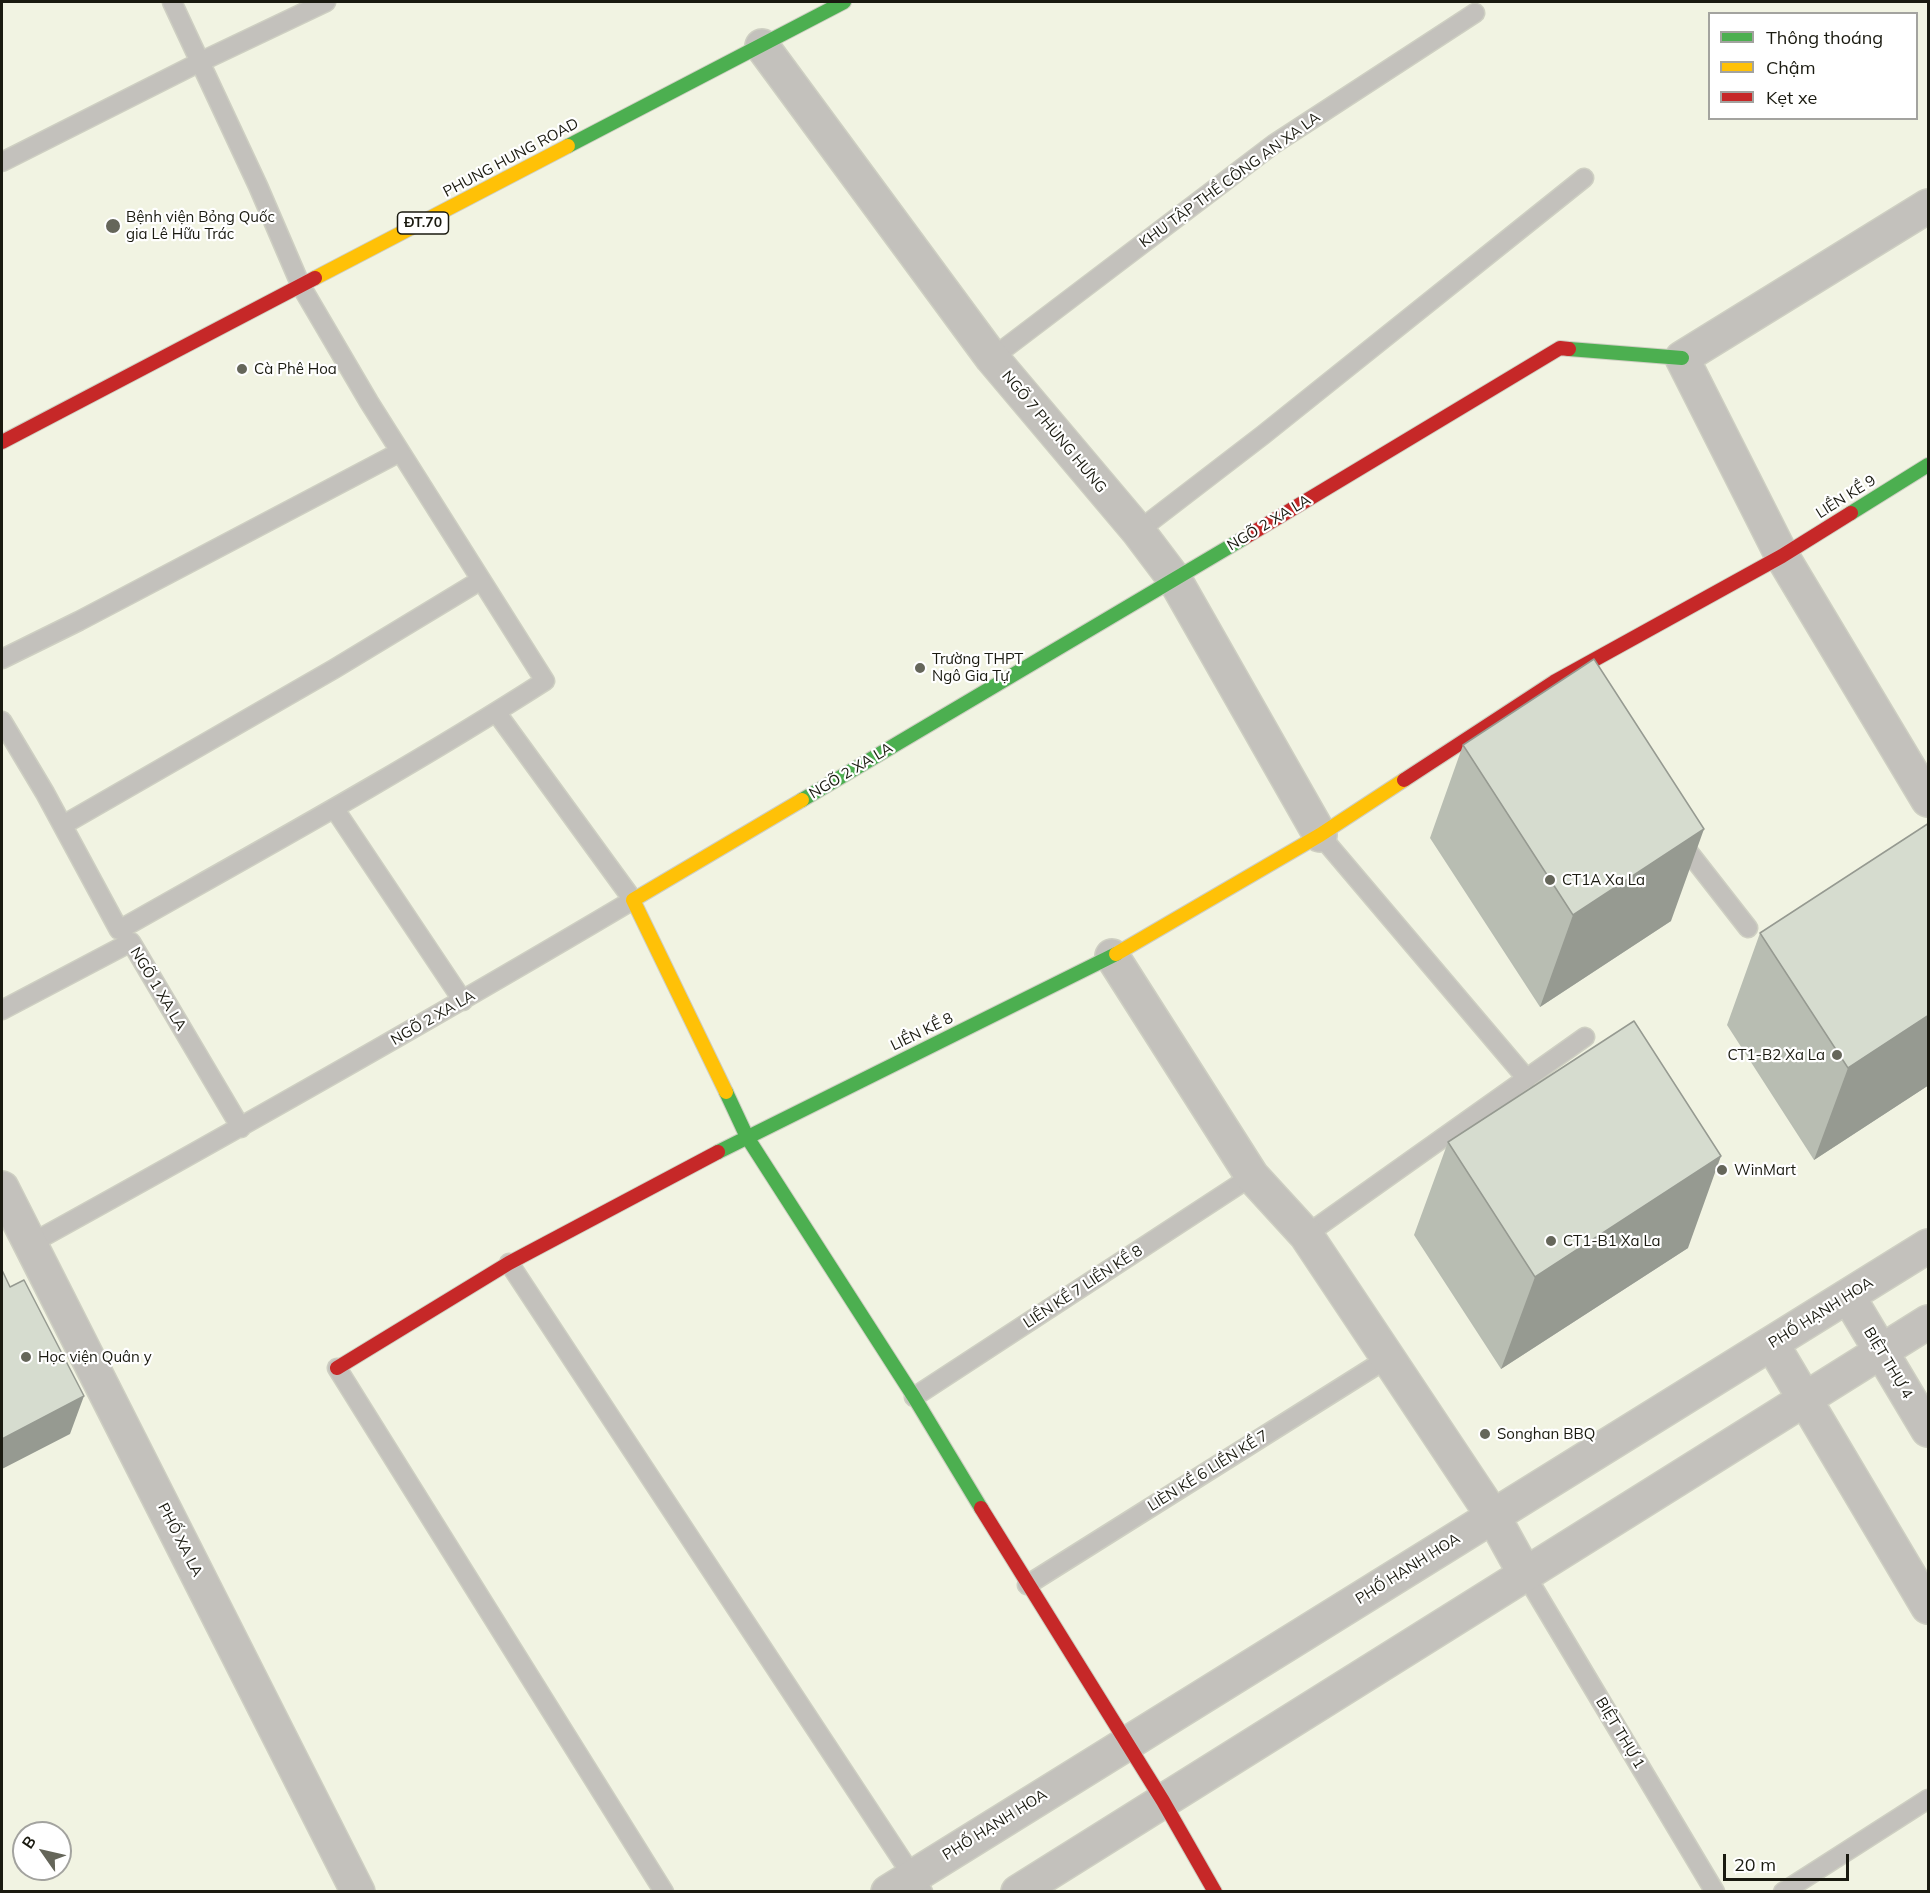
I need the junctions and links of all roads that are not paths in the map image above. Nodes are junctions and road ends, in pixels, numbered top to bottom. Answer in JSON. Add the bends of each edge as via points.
{"nodes":[{"id":1,"x":172,"y":2,"type":"edge"},
{"id":2,"x":326,"y":2,"type":"edge"},
{"id":3,"x":844,"y":2,"type":"edge"},
{"id":4,"x":1475,"y":13,"type":"dead end"},
{"id":5,"x":762,"y":46,"type":"junction"},
{"id":6,"x":200,"y":62,"type":"junction"},
{"id":7,"x":2,"y":162,"type":"edge"},
{"id":8,"x":1584,"y":178,"type":"dead end"},
{"id":9,"x":1929,"y":206,"type":"edge"},
{"id":10,"x":301,"y":286,"type":"junction"},
{"id":11,"x":992,"y":358,"type":"junction"},
{"id":12,"x":1682,"y":358,"type":"junction"},
{"id":13,"x":2,"y":442,"type":"edge"},
{"id":14,"x":400,"y":452,"type":"junction"},
{"id":15,"x":1929,"y":465,"type":"edge"},
{"id":16,"x":1138,"y":531,"type":"junction"},
{"id":17,"x":1782,"y":556,"type":"junction"},
{"id":18,"x":481,"y":580,"type":"junction"},
{"id":19,"x":1175,"y":580,"type":"junction"},
{"id":20,"x":2,"y":659,"type":"edge"},
{"id":21,"x":1554,"y":682,"type":"junction"},
{"id":22,"x":1569,"y":700,"type":"edge"},
{"id":23,"x":496,"y":712,"type":"junction"},
{"id":24,"x":2,"y":721,"type":"edge"},
{"id":25,"x":1925,"y":788,"type":"edge"},
{"id":26,"x":334,"y":808,"type":"junction"},
{"id":27,"x":63,"y":825,"type":"junction"},
{"id":28,"x":1669,"y":827,"type":"edge"},
{"id":29,"x":1320,"y":835,"type":"junction"},
{"id":30,"x":633,"y":900,"type":"junction"},
{"id":31,"x":1748,"y":928,"type":"dead end"},
{"id":32,"x":1112,"y":956,"type":"junction"},
{"id":33,"x":463,"y":1001,"type":"junction"},
{"id":34,"x":2,"y":1010,"type":"edge"},
{"id":35,"x":1585,"y":1037,"type":"dead end"},
{"id":36,"x":1527,"y":1079,"type":"junction"},
{"id":37,"x":241,"y":1128,"type":"junction"},
{"id":38,"x":747,"y":1137,"type":"junction"},
{"id":39,"x":1252,"y":1176,"type":"junction"},
{"id":40,"x":2,"y":1188,"type":"edge"},
{"id":41,"x":1306,"y":1235,"type":"junction"},
{"id":42,"x":30,"y":1244,"type":"junction"},
{"id":43,"x":1929,"y":1246,"type":"edge"},
{"id":44,"x":509,"y":1263,"type":"junction"},
{"id":45,"x":1848,"y":1296,"type":"junction"},
{"id":46,"x":1929,"y":1322,"type":"edge"},
{"id":47,"x":1772,"y":1344,"type":"junction"},
{"id":48,"x":1881,"y":1351,"type":"junction"},
{"id":49,"x":1388,"y":1358,"type":"junction"},
{"id":50,"x":337,"y":1368,"type":"joint"},
{"id":51,"x":914,"y":1397,"type":"junction"},
{"id":52,"x":1804,"y":1399,"type":"junction"},
{"id":53,"x":1929,"y":1430,"type":"edge"},
{"id":54,"x":1493,"y":1516,"type":"junction"},
{"id":55,"x":1525,"y":1574,"type":"junction"},
{"id":56,"x":1027,"y":1585,"type":"junction"},
{"id":57,"x":1929,"y":1607,"type":"edge"},
{"id":58,"x":1126,"y":1743,"type":"junction"},
{"id":59,"x":1929,"y":1799,"type":"edge"},
{"id":60,"x":1162,"y":1801,"type":"junction"},
{"id":61,"x":908,"y":1886,"type":"edge"},
{"id":62,"x":358,"y":1892,"type":"edge"},
{"id":63,"x":664,"y":1892,"type":"edge"},
{"id":64,"x":1018,"y":1892,"type":"edge"},
{"id":65,"x":1215,"y":1892,"type":"edge"},
{"id":66,"x":1715,"y":1892,"type":"edge"},
{"id":67,"x":1783,"y":1892,"type":"edge"}],
"edges":[{"from":1,"to":6,"type":"lane"},
{"from":2,"to":6,"type":"lane"},
{"from":3,"to":5,"type":"street","name":"PHUNG HUNG ROAD","number":"ĐT.70"},
{"from":4,"to":11,"type":"lane","name":"KHU TẬP THỂ CÔNG AN XA LA","via":[[1274,144]]},
{"from":5,"to":10,"type":"street","name":"PHUNG HUNG ROAD","number":"ĐT.70"},
{"from":5,"to":11,"type":"street","name":"NGÕ 7 PHÙNG HƯNG"},
{"from":6,"to":7,"type":"lane"},
{"from":6,"to":10,"type":"lane"},
{"from":8,"to":16,"type":"lane"},
{"from":9,"to":12,"type":"street"},
{"from":10,"to":13,"type":"street","name":"PHUNG HUNG ROAD","number":"ĐT.70"},
{"from":10,"to":14,"type":"lane"},
{"from":11,"to":16,"type":"street","name":"NGÕ 7 PHÙNG HƯNG"},
{"from":12,"to":17,"type":"street"},
{"from":12,"to":19,"type":"street","name":"NGÕ 2 XA LA","via":[[1560,348]]},
{"from":14,"to":18,"type":"lane"},
{"from":14,"to":20,"type":"lane"},
{"from":15,"to":17,"type":"street","name":"LIỀN KỀ 9"},
{"from":16,"to":19,"type":"street","name":"NGÕ 7 PHÙNG HƯNG"},
{"from":17,"to":21,"type":"street","name":"LIỀN KỀ 9"},
{"from":17,"to":25,"type":"street"},
{"from":18,"to":23,"type":"lane","via":[[545,681]]},
{"from":18,"to":27,"type":"lane"},
{"from":19,"to":29,"type":"street","name":"NGÕ 7 PHÙNG HƯNG"},
{"from":19,"to":30,"type":"street","name":"NGÕ 2 XA LA"},
{"from":21,"to":22,"type":"lane"},
{"from":21,"to":29,"type":"street","name":"LIỀN KỀ 8"},
{"from":23,"to":26,"type":"lane"},
{"from":23,"to":30,"type":"lane"},
{"from":24,"to":27,"type":"lane"},
{"from":26,"to":27,"type":"lane","via":[[119,930]]},
{"from":26,"to":33,"type":"lane"},
{"from":28,"to":31,"type":"lane"},
{"from":29,"to":32,"type":"street","name":"LIỀN KỀ 8"},
{"from":29,"to":36,"type":"lane"},
{"from":30,"to":33,"type":"lane","name":"NGÕ 2 XA LA"},
{"from":30,"to":38,"type":"street"},
{"from":32,"to":38,"type":"street","name":"LIỀN KỀ 8"},
{"from":32,"to":39,"type":"street"},
{"from":33,"to":37,"type":"lane","name":"NGÕ 2 XA LA"},
{"from":34,"to":37,"type":"lane","name":"NGÕ 1 XA LA","via":[[131,942]]},
{"from":35,"to":36,"type":"lane"},
{"from":36,"to":41,"type":"lane"},
{"from":37,"to":42,"type":"lane","name":"NGÕ 2 XA LA"},
{"from":38,"to":44,"type":"street","name":"LIỀN KỀ 8"},
{"from":38,"to":51,"type":"street"},
{"from":39,"to":41,"type":"street"},
{"from":39,"to":51,"type":"lane","name":"LIỀN KỀ 7 LIỀN KỀ 8"},
{"from":40,"to":42,"type":"street","name":"PHỐ XA LA"},
{"from":41,"to":49,"type":"street"},
{"from":42,"to":62,"type":"street","name":"PHỐ XA LA"},
{"from":43,"to":45,"type":"street","name":"PHỐ HẠNH HOA"},
{"from":44,"to":50,"type":"street","name":"LIỀN KỀ 8"},
{"from":44,"to":61,"type":"lane"},
{"from":45,"to":47,"type":"street","name":"PHỐ HẠNH HOA"},
{"from":45,"to":48,"type":"street","name":"BIỆT THỰ 4"},
{"from":46,"to":48,"type":"street"},
{"from":47,"to":52,"type":"street"},
{"from":47,"to":54,"type":"street","name":"PHỐ HẠNH HOA"},
{"from":48,"to":52,"type":"street"},
{"from":48,"to":53,"type":"street","name":"BIỆT THỰ 4"},
{"from":49,"to":54,"type":"street"},
{"from":49,"to":56,"type":"lane","name":"LIÈN KỀ 6 LIỀN KỀ 7"},
{"from":50,"to":63,"type":"lane"},
{"from":51,"to":56,"type":"street"},
{"from":52,"to":55,"type":"street"},
{"from":52,"to":57,"type":"street"},
{"from":54,"to":55,"type":"street"},
{"from":54,"to":58,"type":"street","name":"PHỐ HẠNH HOA"},
{"from":55,"to":60,"type":"street"},
{"from":55,"to":66,"type":"lane","name":"BIỆT THỰ 1"},
{"from":56,"to":58,"type":"street"},
{"from":58,"to":60,"type":"street"},
{"from":58,"to":61,"type":"street","name":"PHỐ HẠNH HOA"},
{"from":59,"to":67,"type":"lane"},
{"from":60,"to":64,"type":"street"},
{"from":60,"to":65,"type":"street"}]}
